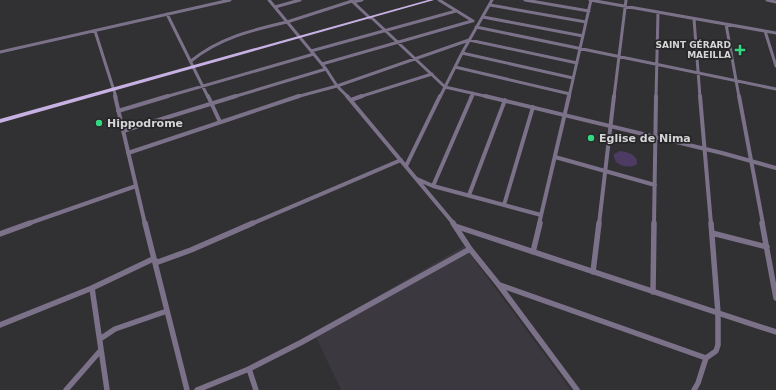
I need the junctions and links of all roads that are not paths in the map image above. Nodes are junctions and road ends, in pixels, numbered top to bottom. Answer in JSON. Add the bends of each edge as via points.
{"nodes":[{"id":1,"x":230,"y":0,"type":"edge"},
{"id":2,"x":269,"y":0,"type":"edge"},
{"id":3,"x":300,"y":0,"type":"edge"},
{"id":4,"x":362,"y":0,"type":"edge"},
{"id":5,"x":432,"y":0,"type":"edge"},
{"id":6,"x":439,"y":0,"type":"edge"},
{"id":7,"x":492,"y":0,"type":"edge"},
{"id":8,"x":525,"y":0,"type":"edge"},
{"id":9,"x":591,"y":0,"type":"edge"},
{"id":10,"x":626,"y":0,"type":"edge"},
{"id":11,"x":767,"y":0,"type":"edge"},
{"id":12,"x":352,"y":1,"type":"edge"},
{"id":13,"x":776,"y":2,"type":"edge"},
{"id":14,"x":490,"y":5,"type":"junction"},
{"id":15,"x":626,"y":6,"type":"junction"},
{"id":16,"x":275,"y":7,"type":"junction"},
{"id":17,"x":456,"y":11,"type":"junction"},
{"id":18,"x":589,"y":11,"type":"junction"},
{"id":19,"x":658,"y":12,"type":"junction"},
{"id":20,"x":167,"y":14,"type":"junction"},
{"id":21,"x":482,"y":17,"type":"junction"},
{"id":22,"x":371,"y":18,"type":"junction"},
{"id":23,"x":694,"y":18,"type":"junction"},
{"id":24,"x":472,"y":21,"type":"junction"},
{"id":25,"x":287,"y":22,"type":"junction"},
{"id":26,"x":586,"y":22,"type":"junction"},
{"id":27,"x":726,"y":24,"type":"junction"},
{"id":28,"x":477,"y":26,"type":"junction"},
{"id":29,"x":386,"y":30,"type":"junction"},
{"id":30,"x":95,"y":31,"type":"junction"},
{"id":31,"x":765,"y":31,"type":"junction"},
{"id":32,"x":776,"y":33,"type":"edge"},
{"id":33,"x":583,"y":36,"type":"junction"},
{"id":34,"x":300,"y":38,"type":"junction"},
{"id":35,"x":469,"y":40,"type":"junction"},
{"id":36,"x":398,"y":42,"type":"junction"},
{"id":37,"x":580,"y":49,"type":"junction"},
{"id":38,"x":771,"y":51,"type":"junction"},
{"id":39,"x":0,"y":52,"type":"edge"},
{"id":40,"x":312,"y":52,"type":"junction"},
{"id":41,"x":776,"y":52,"type":"edge"},
{"id":42,"x":462,"y":53,"type":"junction"},
{"id":43,"x":619,"y":57,"type":"junction"},
{"id":44,"x":415,"y":58,"type":"junction"},
{"id":45,"x":191,"y":61,"type":"junction"},
{"id":46,"x":577,"y":63,"type":"junction"},
{"id":47,"x":322,"y":64,"type":"junction"},
{"id":48,"x":658,"y":64,"type":"junction"},
{"id":49,"x":776,"y":66,"type":"edge"},
{"id":50,"x":194,"y":67,"type":"junction"},
{"id":51,"x":455,"y":67,"type":"junction"},
{"id":52,"x":326,"y":68,"type":"junction"},
{"id":53,"x":698,"y":72,"type":"junction"},
{"id":54,"x":432,"y":74,"type":"junction"},
{"id":55,"x":573,"y":78,"type":"junction"},
{"id":56,"x":736,"y":80,"type":"junction"},
{"id":57,"x":204,"y":86,"type":"junction"},
{"id":58,"x":337,"y":86,"type":"junction"},
{"id":59,"x":445,"y":87,"type":"junction"},
{"id":60,"x":776,"y":89,"type":"edge"},
{"id":61,"x":114,"y":90,"type":"junction"},
{"id":62,"x":473,"y":93,"type":"junction"},
{"id":63,"x":570,"y":94,"type":"junction"},
{"id":64,"x":351,"y":100,"type":"junction"},
{"id":65,"x":505,"y":100,"type":"junction"},
{"id":66,"x":212,"y":104,"type":"junction"},
{"id":67,"x":533,"y":107,"type":"junction"},
{"id":68,"x":118,"y":111,"type":"junction"},
{"id":69,"x":565,"y":115,"type":"junction"},
{"id":70,"x":0,"y":121,"type":"edge"},
{"id":71,"x":220,"y":122,"type":"junction"},
{"id":72,"x":611,"y":126,"type":"junction"},
{"id":73,"x":123,"y":131,"type":"junction"},
{"id":74,"x":656,"y":137,"type":"junction"},
{"id":75,"x":704,"y":148,"type":"junction"},
{"id":76,"x":128,"y":153,"type":"junction"},
{"id":77,"x":555,"y":157,"type":"junction"},
{"id":78,"x":401,"y":160,"type":"junction"},
{"id":79,"x":751,"y":162,"type":"junction"},
{"id":80,"x":406,"y":166,"type":"junction"},
{"id":81,"x":776,"y":168,"type":"edge"},
{"id":82,"x":605,"y":171,"type":"junction"},
{"id":83,"x":416,"y":178,"type":"junction"},
{"id":84,"x":655,"y":185,"type":"junction"},
{"id":85,"x":136,"y":186,"type":"junction"},
{"id":86,"x":434,"y":186,"type":"junction"},
{"id":87,"x":469,"y":195,"type":"junction"},
{"id":88,"x":504,"y":205,"type":"junction"},
{"id":89,"x":542,"y":215,"type":"junction"},
{"id":90,"x":455,"y":226,"type":"junction"},
{"id":91,"x":712,"y":233,"type":"junction"},
{"id":92,"x":0,"y":234,"type":"edge"},
{"id":93,"x":767,"y":247,"type":"junction"},
{"id":94,"x":470,"y":249,"type":"junction"},
{"id":95,"x":533,"y":252,"type":"junction"},
{"id":96,"x":153,"y":259,"type":"junction"},
{"id":97,"x":593,"y":272,"type":"junction"},
{"id":98,"x":499,"y":285,"type":"junction"},
{"id":99,"x":92,"y":288,"type":"junction"},
{"id":100,"x":653,"y":292,"type":"junction"},
{"id":101,"x":776,"y":298,"type":"edge"},
{"id":102,"x":167,"y":311,"type":"junction"},
{"id":103,"x":718,"y":314,"type":"junction"},
{"id":104,"x":0,"y":325,"type":"edge"},
{"id":105,"x":776,"y":332,"type":"edge"},
{"id":106,"x":100,"y":339,"type":"junction"},
{"id":107,"x":101,"y":350,"type":"junction"},
{"id":108,"x":706,"y":358,"type":"junction"},
{"id":109,"x":249,"y":369,"type":"junction"},
{"id":110,"x":66,"y":390,"type":"edge"},
{"id":111,"x":107,"y":390,"type":"edge"},
{"id":112,"x":187,"y":390,"type":"edge"},
{"id":113,"x":197,"y":390,"type":"edge"},
{"id":114,"x":256,"y":390,"type":"edge"},
{"id":115,"x":577,"y":390,"type":"edge"},
{"id":116,"x":694,"y":390,"type":"edge"}],
"edges":[{"from":1,"to":20,"type":"street"},
{"from":2,"to":16,"type":"street"},
{"from":3,"to":16,"type":"street"},
{"from":4,"to":12,"type":"street"},
{"from":5,"to":22,"type":"main road"},
{"from":6,"to":17,"type":"street"},
{"from":7,"to":14,"type":"street"},
{"from":8,"to":18,"type":"street"},
{"from":9,"to":15,"type":"street"},
{"from":9,"to":18,"type":"street"},
{"from":10,"to":15,"type":"street"},
{"from":11,"to":13,"type":"street"},
{"from":12,"to":22,"type":"street"},
{"from":12,"to":25,"type":"street"},
{"from":14,"to":21,"type":"street"},
{"from":14,"to":26,"type":"street"},
{"from":15,"to":19,"type":"street"},
{"from":15,"to":43,"type":"street"},
{"from":16,"to":25,"type":"street"},
{"from":17,"to":24,"type":"street"},
{"from":17,"to":29,"type":"street"},
{"from":18,"to":26,"type":"street"},
{"from":19,"to":23,"type":"street"},
{"from":19,"to":48,"type":"street"},
{"from":20,"to":30,"type":"street"},
{"from":20,"to":45,"type":"street","via":[[180,44]]},
{"from":21,"to":28,"type":"street"},
{"from":21,"to":33,"type":"street"},
{"from":22,"to":29,"type":"street"},
{"from":22,"to":34,"type":"main road"},
{"from":23,"to":27,"type":"street"},
{"from":23,"to":53,"type":"street"},
{"from":24,"to":28,"type":"street"},
{"from":24,"to":36,"type":"street"},
{"from":25,"to":34,"type":"street"},
{"from":25,"to":45,"type":"street","via":[[227,37],[206,48]]},
{"from":26,"to":33,"type":"street"},
{"from":27,"to":31,"type":"street"},
{"from":27,"to":56,"type":"street"},
{"from":28,"to":35,"type":"street"},
{"from":28,"to":37,"type":"street"},
{"from":29,"to":36,"type":"street"},
{"from":29,"to":40,"type":"street"},
{"from":30,"to":39,"type":"street"},
{"from":30,"to":61,"type":"street"},
{"from":31,"to":32,"type":"street"},
{"from":31,"to":38,"type":"street"},
{"from":33,"to":37,"type":"street"},
{"from":34,"to":40,"type":"street"},
{"from":34,"to":50,"type":"main road"},
{"from":35,"to":42,"type":"street"},
{"from":35,"to":44,"type":"street"},
{"from":35,"to":46,"type":"street"},
{"from":36,"to":44,"type":"street"},
{"from":36,"to":47,"type":"street"},
{"from":37,"to":43,"type":"street"},
{"from":37,"to":46,"type":"street"},
{"from":38,"to":41,"type":"street"},
{"from":38,"to":49,"type":"street"},
{"from":40,"to":47,"type":"street"},
{"from":40,"to":57,"type":"street"},
{"from":42,"to":51,"type":"street"},
{"from":42,"to":55,"type":"street"},
{"from":43,"to":48,"type":"street"},
{"from":43,"to":72,"type":"street"},
{"from":44,"to":54,"type":"street"},
{"from":44,"to":58,"type":"street"},
{"from":45,"to":50,"type":"street"},
{"from":46,"to":55,"type":"street"},
{"from":47,"to":52,"type":"street"},
{"from":48,"to":53,"type":"street"},
{"from":48,"to":74,"type":"street"},
{"from":50,"to":57,"type":"street"},
{"from":50,"to":61,"type":"main road"},
{"from":51,"to":59,"type":"street"},
{"from":51,"to":63,"type":"street"},
{"from":52,"to":58,"type":"street"},
{"from":52,"to":66,"type":"street"},
{"from":53,"to":56,"type":"street"},
{"from":53,"to":75,"type":"street"},
{"from":54,"to":59,"type":"street"},
{"from":54,"to":64,"type":"street"},
{"from":55,"to":63,"type":"street"},
{"from":56,"to":60,"type":"street"},
{"from":56,"to":79,"type":"street"},
{"from":57,"to":66,"type":"street"},
{"from":57,"to":68,"type":"street"},
{"from":58,"to":64,"type":"street"},
{"from":58,"to":71,"type":"street"},
{"from":59,"to":62,"type":"street"},
{"from":59,"to":80,"type":"street"},
{"from":61,"to":68,"type":"street"},
{"from":61,"to":70,"type":"main road"},
{"from":62,"to":65,"type":"street"},
{"from":62,"to":86,"type":"street"},
{"from":63,"to":69,"type":"street"},
{"from":64,"to":78,"type":"street"},
{"from":65,"to":67,"type":"street"},
{"from":65,"to":87,"type":"street"},
{"from":66,"to":71,"type":"street"},
{"from":66,"to":73,"type":"street"},
{"from":67,"to":69,"type":"street"},
{"from":67,"to":88,"type":"street"},
{"from":68,"to":73,"type":"street"},
{"from":69,"to":72,"type":"street"},
{"from":69,"to":77,"type":"street"},
{"from":71,"to":76,"type":"street"},
{"from":72,"to":74,"type":"street"},
{"from":72,"to":82,"type":"street"},
{"from":73,"to":76,"type":"street"},
{"from":74,"to":75,"type":"street"},
{"from":74,"to":84,"type":"street"},
{"from":75,"to":79,"type":"street"},
{"from":75,"to":91,"type":"street"},
{"from":76,"to":85,"type":"street"},
{"from":77,"to":82,"type":"street"},
{"from":77,"to":89,"type":"street"},
{"from":78,"to":80,"type":"street"},
{"from":78,"to":96,"type":"street","via":[[182,254],[158,262]]},
{"from":79,"to":81,"type":"street"},
{"from":79,"to":93,"type":"street"},
{"from":80,"to":83,"type":"street"},
{"from":82,"to":84,"type":"street"},
{"from":82,"to":97,"type":"street"},
{"from":83,"to":86,"type":"street"},
{"from":83,"to":90,"type":"street"},
{"from":84,"to":100,"type":"street"},
{"from":85,"to":92,"type":"street"},
{"from":85,"to":96,"type":"street"},
{"from":86,"to":87,"type":"street"},
{"from":87,"to":88,"type":"street"},
{"from":88,"to":89,"type":"street"},
{"from":89,"to":95,"type":"street"},
{"from":90,"to":94,"type":"street"},
{"from":90,"to":95,"type":"street"},
{"from":91,"to":93,"type":"street"},
{"from":91,"to":103,"type":"street"},
{"from":93,"to":101,"type":"street"},
{"from":94,"to":98,"type":"street"},
{"from":94,"to":109,"type":"street"},
{"from":95,"to":97,"type":"street"},
{"from":96,"to":99,"type":"street"},
{"from":96,"to":102,"type":"street"},
{"from":97,"to":100,"type":"street"},
{"from":98,"to":108,"type":"street"},
{"from":98,"to":115,"type":"street"},
{"from":99,"to":104,"type":"street"},
{"from":99,"to":106,"type":"street"},
{"from":100,"to":103,"type":"street"},
{"from":102,"to":106,"type":"street","via":[[154,318],[125,324]]},
{"from":102,"to":112,"type":"street"},
{"from":103,"to":105,"type":"street"},
{"from":103,"to":108,"type":"street","via":[[718,345],[716,351]]},
{"from":106,"to":107,"type":"street"},
{"from":107,"to":110,"type":"street"},
{"from":107,"to":111,"type":"street"},
{"from":108,"to":116,"type":"street"},
{"from":109,"to":113,"type":"street"},
{"from":109,"to":114,"type":"street"}]}
